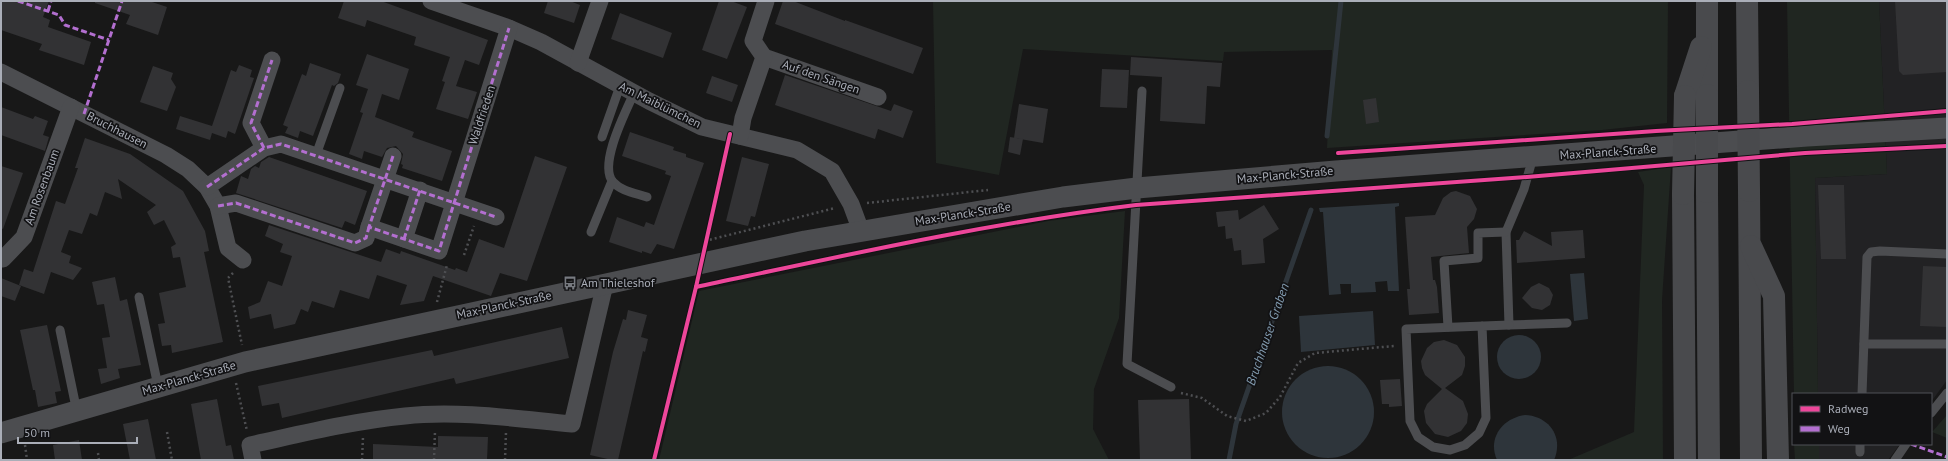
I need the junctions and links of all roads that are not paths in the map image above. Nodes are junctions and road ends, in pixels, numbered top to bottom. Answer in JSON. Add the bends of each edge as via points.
{"nodes":[{"id":1,"x":431,"y":1,"type":"edge"},
{"id":2,"x":600,"y":1,"type":"edge"},
{"id":3,"x":766,"y":1,"type":"edge"},
{"id":4,"x":1707,"y":1,"type":"edge"},
{"id":5,"x":1747,"y":1,"type":"edge"},
{"id":6,"x":1707,"y":27,"type":"junction"},
{"id":7,"x":509,"y":28,"type":"junction"},
{"id":8,"x":764,"y":57,"type":"junction"},
{"id":9,"x":272,"y":60,"type":"dead end"},
{"id":10,"x":578,"y":63,"type":"junction"},
{"id":11,"x":1,"y":72,"type":"edge"},
{"id":12,"x":340,"y":88,"type":"dead end"},
{"id":13,"x":627,"y":90,"type":"junction"},
{"id":14,"x":1142,"y":91,"type":"dead end"},
{"id":15,"x":878,"y":97,"type":"dead end"},
{"id":16,"x":71,"y":107,"type":"junction"},
{"id":17,"x":1947,"y":128,"type":"edge"},
{"id":18,"x":740,"y":136,"type":"junction"},
{"id":19,"x":602,"y":137,"type":"dead end"},
{"id":20,"x":264,"y":148,"type":"junction"},
{"id":21,"x":316,"y":155,"type":"junction"},
{"id":22,"x":393,"y":156,"type":"dead end"},
{"id":23,"x":1533,"y":157,"type":"junction"},
{"id":24,"x":386,"y":178,"type":"junction"},
{"id":25,"x":612,"y":181,"type":"junction"},
{"id":26,"x":207,"y":188,"type":"junction"},
{"id":27,"x":1137,"y":188,"type":"junction"},
{"id":28,"x":420,"y":190,"type":"junction"},
{"id":29,"x":647,"y":197,"type":"dead end"},
{"id":30,"x":454,"y":202,"type":"junction"},
{"id":31,"x":218,"y":206,"type":"junction"},
{"id":32,"x":496,"y":217,"type":"dead end"},
{"id":33,"x":370,"y":227,"type":"junction"},
{"id":34,"x":861,"y":231,"type":"junction"},
{"id":35,"x":592,"y":232,"type":"dead end"},
{"id":36,"x":1506,"y":232,"type":"junction"},
{"id":37,"x":404,"y":239,"type":"junction"},
{"id":38,"x":1748,"y":240,"type":"junction"},
{"id":39,"x":1947,"y":254,"type":"edge"},
{"id":40,"x":2,"y":259,"type":"dead end"},
{"id":41,"x":243,"y":260,"type":"road end"},
{"id":42,"x":605,"y":284,"type":"junction"},
{"id":43,"x":139,"y":297,"type":"dead end"},
{"id":44,"x":1567,"y":323,"type":"dead end"},
{"id":45,"x":1509,"y":325,"type":"junction"},
{"id":46,"x":1482,"y":326,"type":"junction"},
{"id":47,"x":1448,"y":327,"type":"junction"},
{"id":48,"x":60,"y":330,"type":"dead end"},
{"id":49,"x":1864,"y":344,"type":"junction"},
{"id":50,"x":1947,"y":344,"type":"edge"},
{"id":51,"x":158,"y":386,"type":"junction"},
{"id":52,"x":1172,"y":388,"type":"road end"},
{"id":53,"x":1947,"y":392,"type":"edge"},
{"id":54,"x":1862,"y":393,"type":"edge"},
{"id":55,"x":1932,"y":411,"type":"edge"},
{"id":56,"x":77,"y":412,"type":"junction"},
{"id":57,"x":1,"y":433,"type":"edge"},
{"id":58,"x":1905,"y":445,"type":"edge"},
{"id":59,"x":251,"y":452,"type":"edge"},
{"id":60,"x":1685,"y":460,"type":"edge"},
{"id":61,"x":1709,"y":460,"type":"edge"},
{"id":62,"x":1750,"y":460,"type":"edge"},
{"id":63,"x":1778,"y":460,"type":"edge"},
{"id":64,"x":1895,"y":460,"type":"edge"}],
"edges":[{"from":1,"to":7,"type":"street","name":"Am Maiblümchen"},
{"from":2,"to":10,"type":"street"},
{"from":3,"to":8,"type":"street","via":[[752,41]]},
{"from":4,"to":6,"type":"highway"},
{"from":5,"to":38,"type":"highway","bridge":true},
{"from":6,"to":60,"type":"highway","bridge":true,"via":[[1685,96]]},
{"from":6,"to":61,"type":"highway","bridge":true},
{"from":7,"to":10,"type":"street","name":"Am Maiblümchen"},
{"from":7,"to":30,"type":"street","name":"Waldfrieden"},
{"from":8,"to":15,"type":"street","name":"Auf den Sängen"},
{"from":8,"to":18,"type":"street","via":[[743,118]]},
{"from":9,"to":20,"type":"street","via":[[251,123]]},
{"from":10,"to":13,"type":"street","name":"Am Maiblümchen"},
{"from":11,"to":16,"type":"street","name":"Bruchhausen"},
{"from":12,"to":21,"type":"lane"},
{"from":13,"to":18,"type":"street","name":"Am Maiblümchen","via":[[702,127]]},
{"from":13,"to":19,"type":"lane"},
{"from":13,"to":25,"type":"lane","via":[[610,152],[609,173]]},
{"from":14,"to":27,"type":"lane"},
{"from":16,"to":26,"type":"street","name":"Bruchhausen","via":[[166,155],[188,169]]},
{"from":16,"to":40,"type":"street","name":"Am Rosenbaum","via":[[24,237]]},
{"from":17,"to":23,"type":"street","name":"Max-Planck-Straße"},
{"from":18,"to":34,"type":"street","name":"Am Maiblümchen","via":[[797,150],[832,171]]},
{"from":20,"to":21,"type":"street","via":[[281,144]]},
{"from":20,"to":26,"type":"street"},
{"from":21,"to":24,"type":"street"},
{"from":22,"to":24,"type":"street"},
{"from":23,"to":27,"type":"street","name":"Max-Planck-Straße"},
{"from":23,"to":36,"type":"lane","via":[[1524,188]]},
{"from":24,"to":28,"type":"street"},
{"from":24,"to":33,"type":"street"},
{"from":25,"to":29,"type":"lane","via":[[620,188]]},
{"from":25,"to":35,"type":"lane"},
{"from":26,"to":31,"type":"street","name":"Bruchhausen"},
{"from":27,"to":34,"type":"street","name":"Max-Planck-Straße"},
{"from":27,"to":52,"type":"lane","via":[[1127,364]]},
{"from":28,"to":30,"type":"street"},
{"from":28,"to":37,"type":"street"},
{"from":30,"to":32,"type":"street"},
{"from":30,"to":37,"type":"street","name":"Waldfrieden","via":[[439,251]]},
{"from":31,"to":33,"type":"street","via":[[236,203],[355,243],[366,238]]},
{"from":31,"to":41,"type":"street","name":"Bruchhausen","via":[[228,248]]},
{"from":33,"to":37,"type":"street"},
{"from":34,"to":42,"type":"street","name":"Max-Planck-Straße"},
{"from":36,"to":45,"type":"lane"},
{"from":36,"to":47,"type":"lane","via":[[1478,233],[1478,258],[1444,261]]},
{"from":38,"to":62,"type":"highway"},
{"from":38,"to":63,"type":"highway","via":[[1774,296]]},
{"from":39,"to":49,"type":"lane","via":[[1871,252],[1867,257]]},
{"from":42,"to":51,"type":"street","name":"Max-Planck-Straße","via":[[238,363]]},
{"from":42,"to":59,"type":"street","via":[[572,424],[436,414],[406,416],[363,422]]},
{"from":43,"to":51,"type":"lane"},
{"from":44,"to":45,"type":"lane"},
{"from":45,"to":46,"type":"lane"},
{"from":46,"to":47,"type":"lane"},
{"from":46,"to":47,"type":"lane","via":[[1486,418],[1479,433],[1465,446],[1450,450],[1433,447],[1418,436],[1410,421],[1406,329]]},
{"from":48,"to":56,"type":"lane"},
{"from":49,"to":50,"type":"lane"},
{"from":49,"to":54,"type":"lane"},
{"from":51,"to":56,"type":"street","name":"Max-Planck-Straße"},
{"from":53,"to":55,"type":"lane"},
{"from":56,"to":57,"type":"street","name":"Max-Planck-Straße"},
{"from":58,"to":64,"type":"lane"}]}
